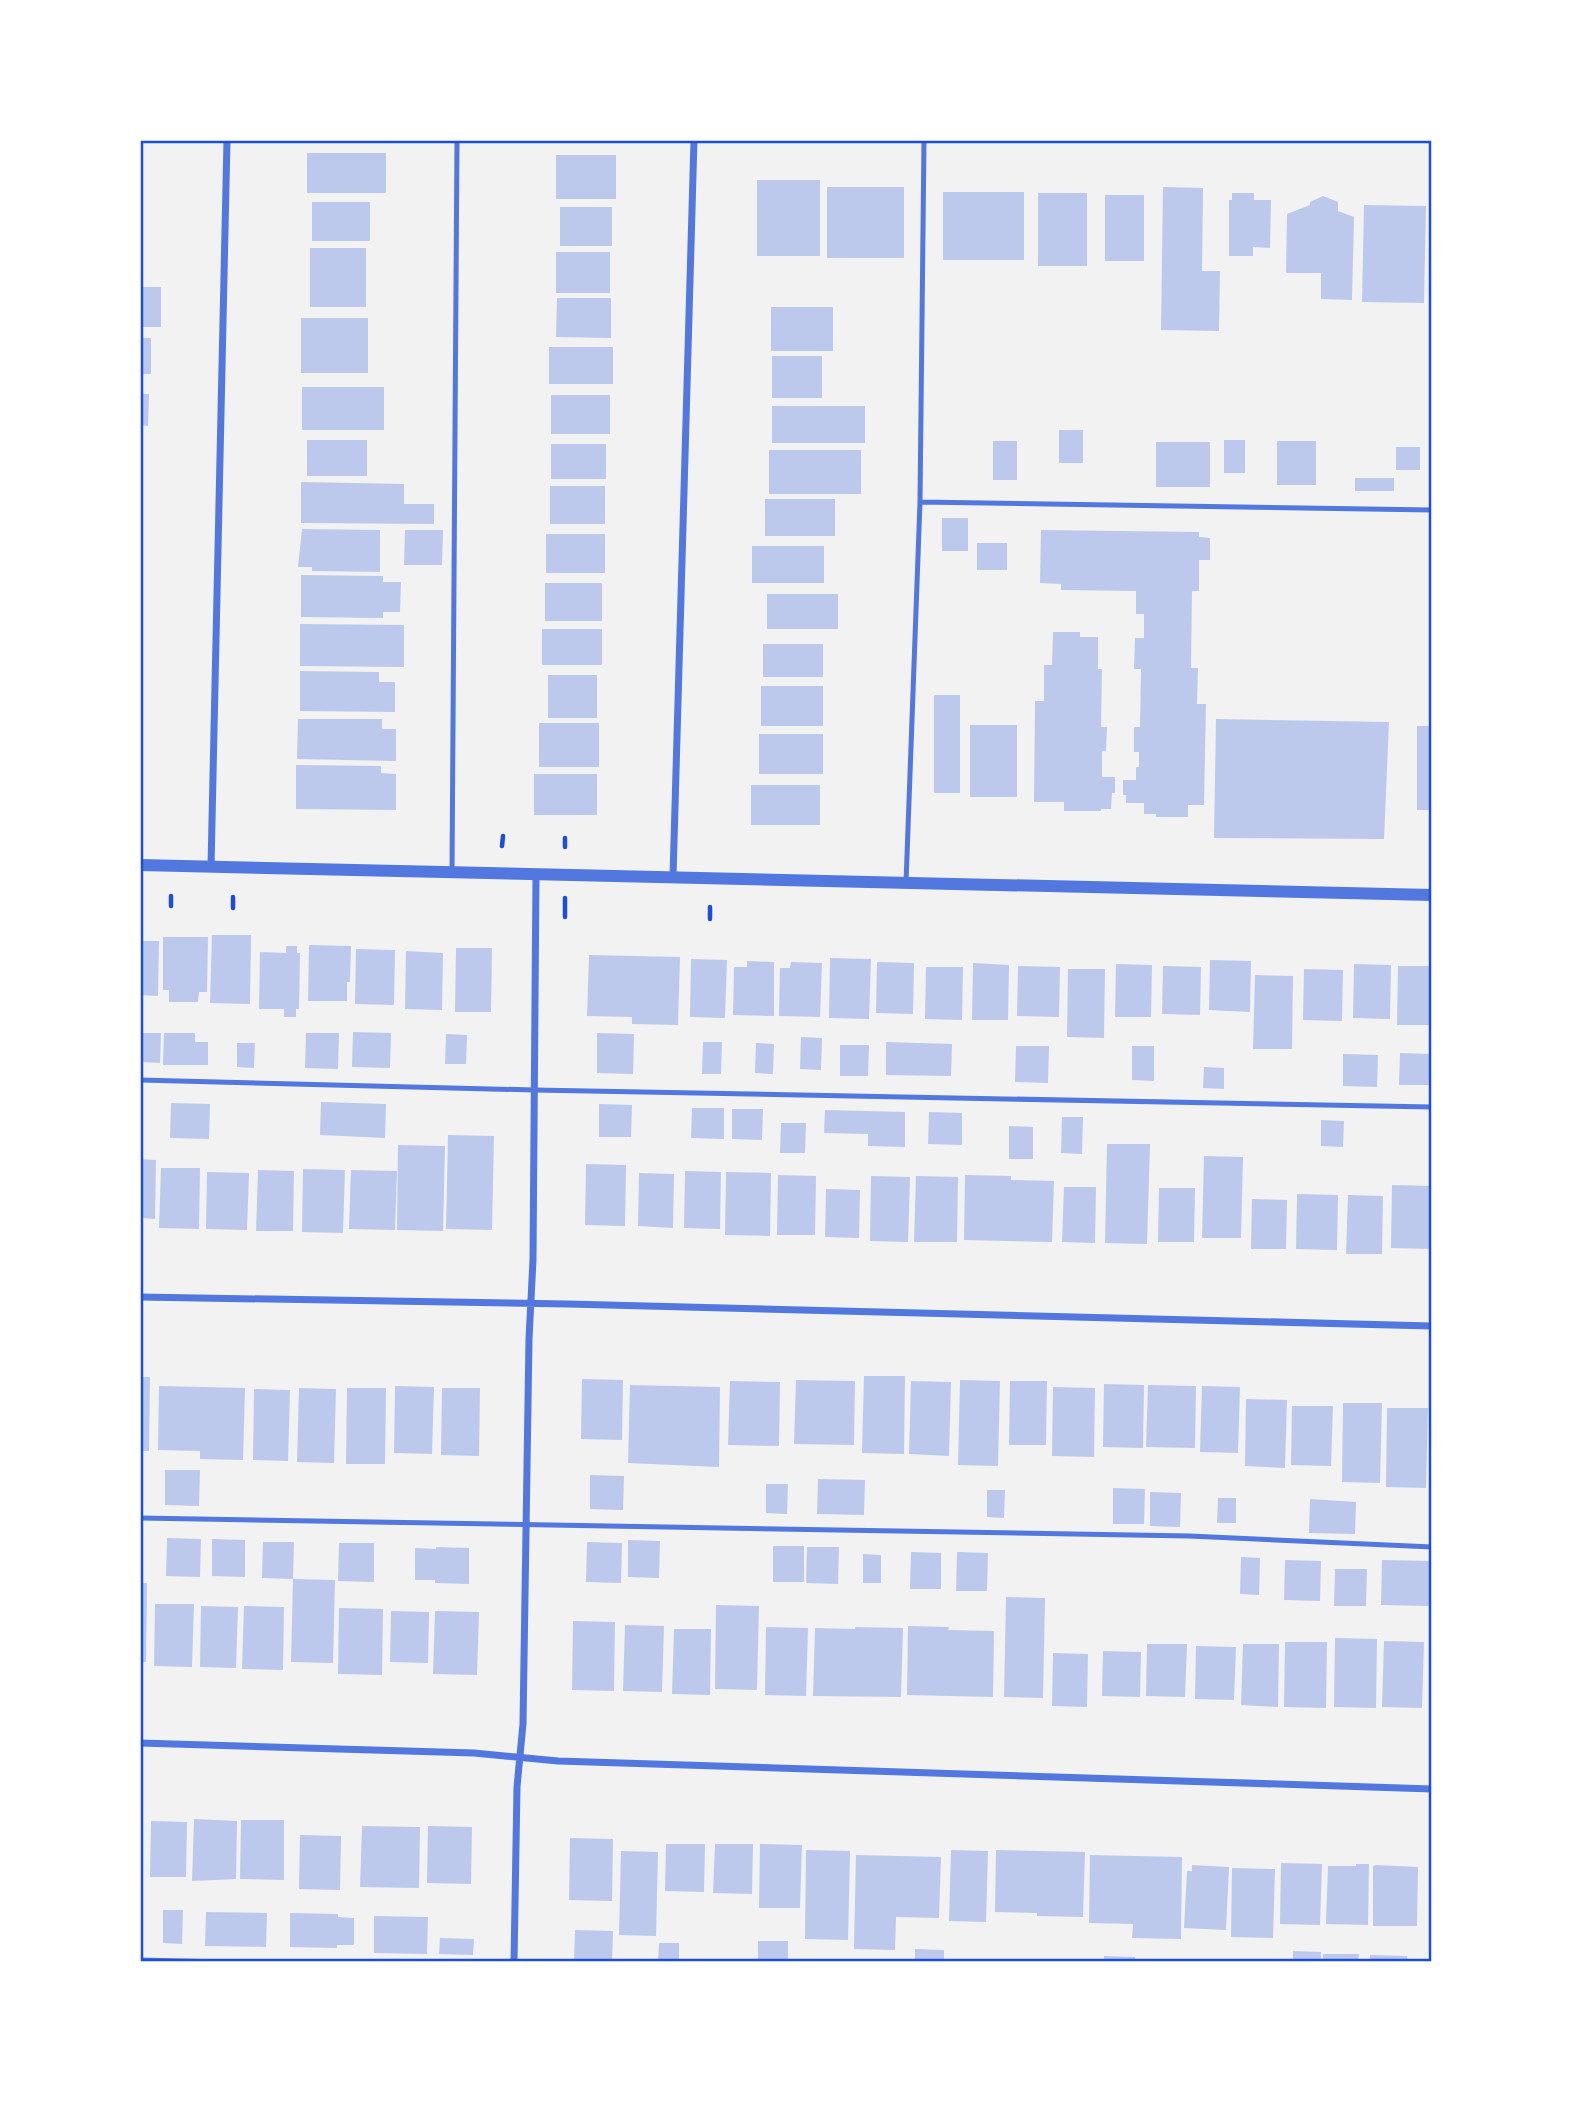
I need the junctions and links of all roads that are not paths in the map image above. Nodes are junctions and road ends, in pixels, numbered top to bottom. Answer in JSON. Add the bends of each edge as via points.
{"nodes":[{"id":1,"x":227,"y":140,"type":"edge"},
{"id":2,"x":457,"y":140,"type":"edge"},
{"id":3,"x":694,"y":140,"type":"edge"},
{"id":4,"x":925,"y":140,"type":"edge"},
{"id":5,"x":920,"y":502,"type":"junction"},
{"id":6,"x":1432,"y":510,"type":"edge"},
{"id":7,"x":140,"y":865,"type":"edge"},
{"id":8,"x":211,"y":867,"type":"junction"},
{"id":9,"x":452,"y":873,"type":"junction"},
{"id":10,"x":536,"y":874,"type":"junction"},
{"id":11,"x":673,"y":877,"type":"junction"},
{"id":12,"x":906,"y":883,"type":"junction"},
{"id":13,"x":1432,"y":895,"type":"edge"},
{"id":14,"x":140,"y":1080,"type":"edge"},
{"id":15,"x":534,"y":1090,"type":"junction"},
{"id":16,"x":1432,"y":1107,"type":"edge"},
{"id":17,"x":140,"y":1297,"type":"edge"},
{"id":18,"x":531,"y":1304,"type":"junction"},
{"id":19,"x":1432,"y":1326,"type":"edge"},
{"id":20,"x":140,"y":1518,"type":"edge"},
{"id":21,"x":526,"y":1526,"type":"junction"},
{"id":22,"x":1432,"y":1547,"type":"edge"},
{"id":23,"x":140,"y":1743,"type":"edge"},
{"id":24,"x":519,"y":1757,"type":"junction"},
{"id":25,"x":1432,"y":1789,"type":"edge"},
{"id":26,"x":140,"y":1960,"type":"edge"},
{"id":27,"x":222,"y":1962,"type":"edge"},
{"id":28,"x":514,"y":1962,"type":"edge"}],
"edges":[{"from":1,"to":8,"type":"street"},
{"from":2,"to":9,"type":"lane"},
{"from":3,"to":11,"type":"street"},
{"from":4,"to":5,"type":"lane"},
{"from":5,"to":6,"type":"lane"},
{"from":5,"to":12,"type":"lane"},
{"from":7,"to":8,"type":"street"},
{"from":8,"to":9,"type":"street"},
{"from":9,"to":10,"type":"street"},
{"from":10,"to":11,"type":"street"},
{"from":10,"to":15,"type":"street"},
{"from":11,"to":12,"type":"street"},
{"from":12,"to":13,"type":"street"},
{"from":14,"to":15,"type":"lane"},
{"from":15,"to":16,"type":"lane"},
{"from":15,"to":18,"type":"street"},
{"from":17,"to":18,"type":"street"},
{"from":18,"to":19,"type":"street"},
{"from":18,"to":21,"type":"street"},
{"from":20,"to":21,"type":"lane"},
{"from":21,"to":22,"type":"lane","via":[[1189,1536]]},
{"from":21,"to":24,"type":"street"},
{"from":23,"to":24,"type":"street"},
{"from":24,"to":25,"type":"street"},
{"from":24,"to":28,"type":"street"},
{"from":26,"to":27,"type":"lane"}]}
